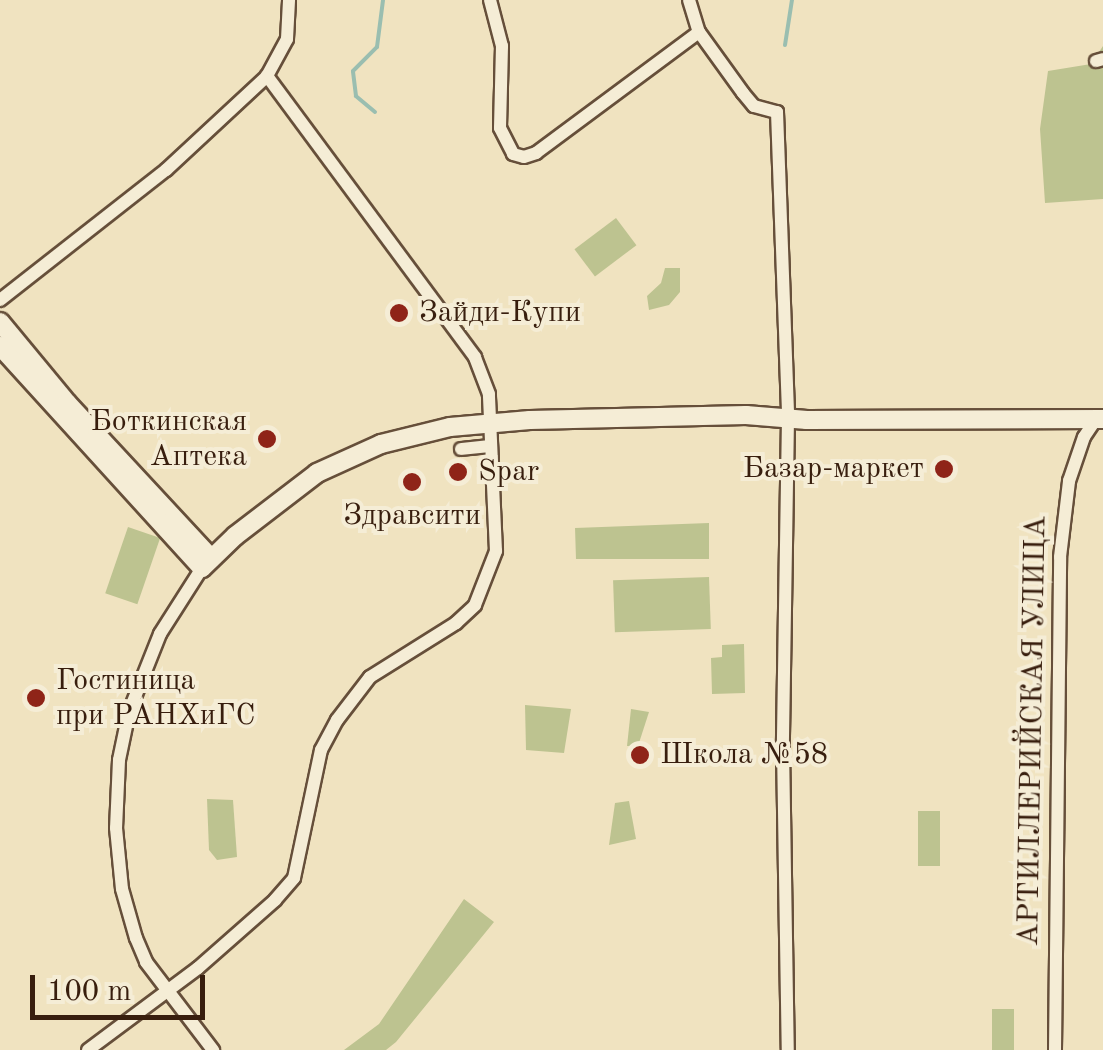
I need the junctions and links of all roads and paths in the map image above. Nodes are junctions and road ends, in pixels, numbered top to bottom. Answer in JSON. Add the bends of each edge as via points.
{"nodes":[{"id":1,"x":288,"y":0,"type":"edge"},
{"id":2,"x":490,"y":0,"type":"edge"},
{"id":3,"x":690,"y":0,"type":"edge"},
{"id":4,"x":699,"y":32,"type":"junction"},
{"id":5,"x":267,"y":76,"type":"junction"},
{"id":6,"x":0,"y":300,"type":"edge"},
{"id":7,"x":0,"y":322,"type":"edge"},
{"id":8,"x":0,"y":346,"type":"edge"},
{"id":9,"x":788,"y":418,"type":"junction"},
{"id":10,"x":1099,"y":420,"type":"edge"},
{"id":11,"x":491,"y":422,"type":"junction"},
{"id":12,"x":491,"y":446,"type":"junction"},
{"id":13,"x":461,"y":449,"type":"dead end"},
{"id":14,"x":206,"y":563,"type":"junction"},
{"id":15,"x":168,"y":993,"type":"junction"},
{"id":16,"x":88,"y":1050,"type":"edge"},
{"id":17,"x":212,"y":1050,"type":"edge"},
{"id":18,"x":788,"y":1050,"type":"edge"},
{"id":19,"x":1055,"y":1050,"type":"edge"}],
"edges":[{"from":1,"to":5,"type":"street","via":[[287,38]]},
{"from":2,"to":4,"type":"street","via":[[502,46],[500,128],[513,154],[524,157]]},
{"from":3,"to":4,"type":"street"},
{"from":4,"to":9,"type":"street","via":[[754,106],[777,112]]},
{"from":5,"to":6,"type":"street","via":[[166,170]]},
{"from":5,"to":11,"type":"street","via":[[460,332],[485,379]]},
{"from":7,"to":14,"type":"main road"},
{"from":8,"to":14,"type":"main road"},
{"from":9,"to":10,"type":"main road","name":"АРТИЛЛЕРИЙСКАЯ УЛИЦА"},
{"from":9,"to":11,"type":"main road","name":"АРТИЛЛЕРИЙСКАЯ УЛИЦА"},
{"from":9,"to":18,"type":"street"},
{"from":10,"to":19,"type":"street","name":"АРТИЛЛЕРИЙСКАЯ УЛИЦА","via":[[1084,437],[1069,481],[1060,557]]},
{"from":11,"to":12,"type":"street"},
{"from":11,"to":14,"type":"main road","name":"АРТИЛЛЕРИЙСКАЯ УЛИЦА","via":[[416,434],[331,466],[286,494]]},
{"from":12,"to":13,"type":"street"},
{"from":12,"to":15,"type":"street","via":[[496,551],[475,605],[370,677],[350,701],[321,750],[294,878]]},
{"from":14,"to":15,"type":"street","name":"АРТИЛЛЕРИЙСКАЯ УЛИЦА","via":[[141,677],[117,779],[118,858],[128,915],[146,962]]},
{"from":15,"to":16,"type":"street"},
{"from":15,"to":17,"type":"street","name":"АРТИЛЛЕРИЙСКАЯ УЛИЦА"}]}
